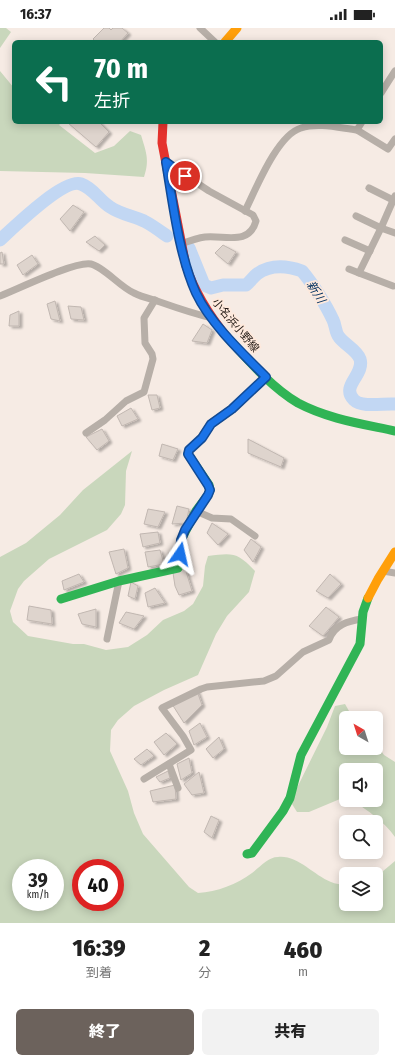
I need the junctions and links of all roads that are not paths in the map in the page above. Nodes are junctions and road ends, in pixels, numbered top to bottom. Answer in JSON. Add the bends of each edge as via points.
{"nodes":[{"id":1,"x":200,"y":28,"type":"edge"},
{"id":2,"x":237,"y":28,"type":"edge"},
{"id":3,"x":213,"y":40,"type":"edge"},
{"id":4,"x":227,"y":40,"type":"edge"},
{"id":5,"x":395,"y":71,"type":"edge"},
{"id":6,"x":383,"y":89,"type":"edge"},
{"id":7,"x":163,"y":124,"type":"edge"},
{"id":8,"x":361,"y":124,"type":"edge"},
{"id":9,"x":337,"y":125,"type":"edge"},
{"id":10,"x":357,"y":130,"type":"junction"},
{"id":11,"x":395,"y":139,"type":"edge"},
{"id":12,"x":166,"y":162,"type":"junction"},
{"id":13,"x":369,"y":188,"type":"dead end"},
{"id":14,"x":394,"y":198,"type":"edge"},
{"id":15,"x":245,"y":211,"type":"junction"},
{"id":16,"x":356,"y":216,"type":"dead end"},
{"id":17,"x":381,"y":228,"type":"junction"},
{"id":18,"x":395,"y":232,"type":"edge"},
{"id":19,"x":345,"y":240,"type":"dead end"},
{"id":20,"x":181,"y":244,"type":"junction"},
{"id":21,"x":370,"y":251,"type":"junction"},
{"id":22,"x":349,"y":269,"type":"dead end"},
{"id":23,"x":360,"y":273,"type":"junction"},
{"id":24,"x":394,"y":286,"type":"dead end"},
{"id":25,"x":0,"y":296,"type":"edge"},
{"id":26,"x":155,"y":300,"type":"junction"},
{"id":27,"x":212,"y":318,"type":"junction"},
{"id":28,"x":266,"y":377,"type":"junction"},
{"id":29,"x":395,"y":431,"type":"edge"},
{"id":30,"x":86,"y":433,"type":"dead end"},
{"id":31,"x":196,"y":511,"type":"junction"},
{"id":32,"x":255,"y":536,"type":"dead end"},
{"id":33,"x":395,"y":552,"type":"edge"},
{"id":34,"x":383,"y":571,"type":"junction"},
{"id":35,"x":395,"y":573,"type":"edge"},
{"id":36,"x":119,"y":581,"type":"junction"},
{"id":37,"x":62,"y":599,"type":"dead end"},
{"id":38,"x":362,"y":619,"type":"junction"},
{"id":39,"x":107,"y":639,"type":"dead end"},
{"id":40,"x":169,"y":764,"type":"junction"},
{"id":41,"x":144,"y":779,"type":"dead end"},
{"id":42,"x":178,"y":788,"type":"dead end"},
{"id":43,"x":247,"y":854,"type":"dead end"}],
"edges":[{"from":1,"to":3,"type":"street"},
{"from":2,"to":4,"type":"street"},
{"from":5,"to":6,"type":"street"},
{"from":7,"to":12,"type":"street","name":"小名浜小野線","via":[[162,143]]},
{"from":8,"to":10,"type":"street"},
{"from":9,"to":10,"type":"street"},
{"from":9,"to":15,"type":"street","via":[[305,127],[285,138],[273,155]]},
{"from":10,"to":11,"type":"street","via":[[388,149]]},
{"from":12,"to":15,"type":"street","via":[[208,191]]},
{"from":12,"to":20,"type":"street","name":"小名浜小野線"},
{"from":13,"to":14,"type":"street"},
{"from":14,"to":17,"type":"street"},
{"from":15,"to":20,"type":"street","via":[[253,215],[256,221],[254,228],[245,236],[205,237]]},
{"from":16,"to":17,"type":"street"},
{"from":17,"to":18,"type":"street"},
{"from":17,"to":21,"type":"street"},
{"from":19,"to":21,"type":"street"},
{"from":20,"to":27,"type":"street","name":"小名浜小野線","via":[[197,294]]},
{"from":21,"to":23,"type":"street"},
{"from":22,"to":23,"type":"street"},
{"from":23,"to":24,"type":"street"},
{"from":25,"to":26,"type":"street","via":[[66,269],[91,264],[100,268],[124,288]]},
{"from":26,"to":27,"type":"street"},
{"from":26,"to":30,"type":"street","via":[[144,318],[145,343],[153,359],[144,392],[126,401],[106,420]]},
{"from":27,"to":28,"type":"street","name":"小名浜小野線"},
{"from":28,"to":29,"type":"street","name":"小名浜小野線","via":[[306,407],[326,415]]},
{"from":28,"to":31,"type":"street","via":[[232,409],[211,424],[202,438],[189,450],[188,454],[210,490]]},
{"from":31,"to":32,"type":"street","via":[[212,518],[231,519]]},
{"from":31,"to":36,"type":"street","via":[[181,540],[178,568]]},
{"from":33,"to":34,"type":"street"},
{"from":34,"to":35,"type":"street"},
{"from":34,"to":38,"type":"street","via":[[365,606]]},
{"from":36,"to":37,"type":"street"},
{"from":36,"to":39,"type":"street"},
{"from":38,"to":40,"type":"street","via":[[344,623],[336,628],[329,640],[303,652],[276,676],[256,683],[207,687],[162,708],[191,750]]},
{"from":38,"to":43,"type":"street","via":[[360,644],[304,748],[284,811],[252,853]]},
{"from":40,"to":41,"type":"street"},
{"from":40,"to":42,"type":"street"}]}
